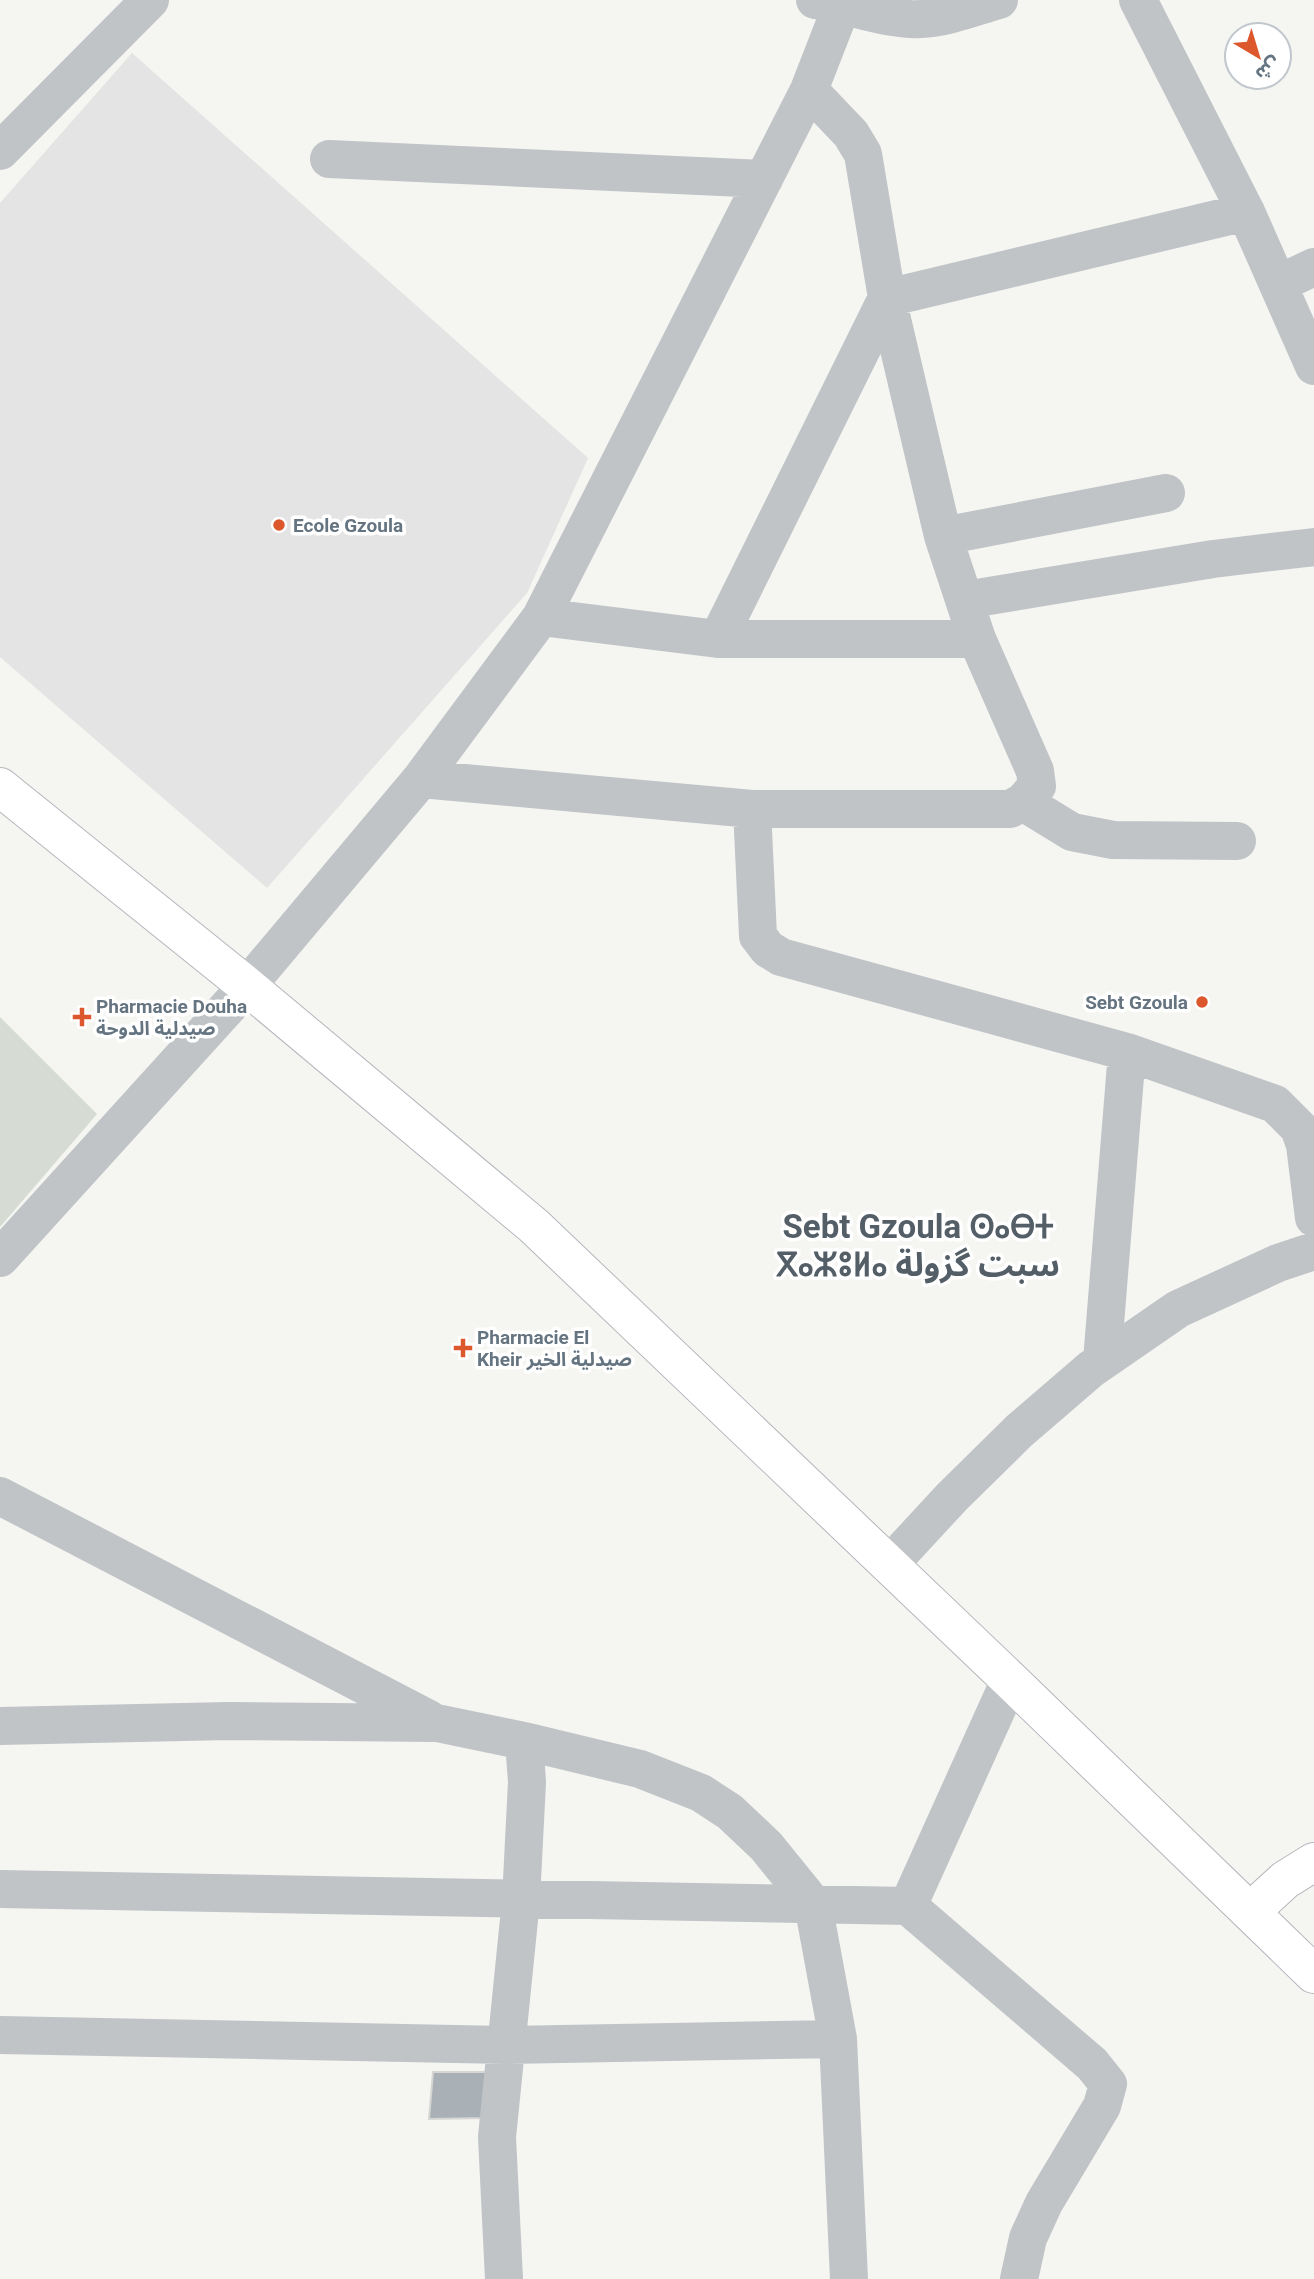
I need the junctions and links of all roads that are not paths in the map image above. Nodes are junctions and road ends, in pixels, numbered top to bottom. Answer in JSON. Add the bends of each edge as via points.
{"nodes":[{"id":1,"x":150,"y":0,"type":"edge"},
{"id":2,"x":999,"y":0,"type":"edge"},
{"id":3,"x":1138,"y":0,"type":"edge"},
{"id":4,"x":834,"y":1,"type":"edge"},
{"id":5,"x":809,"y":90,"type":"junction"},
{"id":6,"x":2,"y":143,"type":"edge"},
{"id":7,"x":329,"y":159,"type":"dead end"},
{"id":8,"x":764,"y":179,"type":"junction"},
{"id":9,"x":1246,"y":212,"type":"junction"},
{"id":10,"x":1314,"y":267,"type":"edge"},
{"id":11,"x":1278,"y":284,"type":"junction"},
{"id":12,"x":887,"y":298,"type":"junction"},
{"id":13,"x":1314,"y":366,"type":"edge"},
{"id":14,"x":1166,"y":493,"type":"dead end"},
{"id":15,"x":943,"y":536,"type":"junction"},
{"id":16,"x":1314,"y":547,"type":"edge"},
{"id":17,"x":965,"y":600,"type":"junction"},
{"id":18,"x":541,"y":617,"type":"junction"},
{"id":19,"x":718,"y":639,"type":"junction"},
{"id":20,"x":977,"y":639,"type":"junction"},
{"id":21,"x":421,"y":779,"type":"junction"},
{"id":22,"x":0,"y":787,"type":"edge"},
{"id":23,"x":1023,"y":802,"type":"junction"},
{"id":24,"x":752,"y":809,"type":"junction"},
{"id":25,"x":1237,"y":841,"type":"dead end"},
{"id":26,"x":247,"y":986,"type":"junction"},
{"id":27,"x":1127,"y":1052,"type":"junction"},
{"id":28,"x":1314,"y":1218,"type":"edge"},
{"id":29,"x":1314,"y":1251,"type":"edge"},
{"id":30,"x":0,"y":1258,"type":"edge"},
{"id":31,"x":1102,"y":1361,"type":"junction"},
{"id":32,"x":0,"y":1496,"type":"edge"},
{"id":33,"x":889,"y":1565,"type":"junction"},
{"id":34,"x":1010,"y":1680,"type":"junction"},
{"id":35,"x":438,"y":1723,"type":"junction"},
{"id":36,"x":0,"y":1726,"type":"edge"},
{"id":37,"x":524,"y":1741,"type":"junction"},
{"id":38,"x":1314,"y":1862,"type":"edge"},
{"id":39,"x":0,"y":1889,"type":"edge"},
{"id":40,"x":521,"y":1900,"type":"junction"},
{"id":41,"x":813,"y":1904,"type":"junction"},
{"id":42,"x":908,"y":1906,"type":"junction"},
{"id":43,"x":1251,"y":1911,"type":"junction"},
{"id":44,"x":1314,"y":1974,"type":"edge"},
{"id":45,"x":0,"y":2035,"type":"edge"},
{"id":46,"x":838,"y":2039,"type":"junction"},
{"id":47,"x":505,"y":2045,"type":"junction"},
{"id":48,"x":504,"y":2279,"type":"edge"},
{"id":49,"x":849,"y":2279,"type":"edge"},
{"id":50,"x":1019,"y":2279,"type":"edge"}],
"edges":[{"from":1,"to":6,"type":"street"},
{"from":2,"to":4,"type":"street","via":[[919,19]]},
{"from":3,"to":9,"type":"street"},
{"from":4,"to":5,"type":"street"},
{"from":5,"to":8,"type":"street"},
{"from":5,"to":12,"type":"street","via":[[863,153]]},
{"from":7,"to":8,"type":"street"},
{"from":8,"to":18,"type":"street"},
{"from":9,"to":11,"type":"street"},
{"from":9,"to":12,"type":"street"},
{"from":10,"to":11,"type":"street"},
{"from":11,"to":13,"type":"street"},
{"from":12,"to":15,"type":"street"},
{"from":12,"to":19,"type":"street"},
{"from":14,"to":15,"type":"street"},
{"from":15,"to":17,"type":"street"},
{"from":16,"to":17,"type":"street"},
{"from":17,"to":20,"type":"street"},
{"from":18,"to":19,"type":"street"},
{"from":18,"to":21,"type":"street"},
{"from":19,"to":20,"type":"street"},
{"from":20,"to":23,"type":"street","via":[[1035,771],[1037,786]]},
{"from":21,"to":24,"type":"street"},
{"from":21,"to":26,"type":"street"},
{"from":22,"to":26,"type":"main road"},
{"from":23,"to":24,"type":"street","via":[[1010,809]]},
{"from":23,"to":25,"type":"street","via":[[1072,832],[1113,839]]},
{"from":24,"to":27,"type":"street","via":[[758,936],[768,949],[781,957]]},
{"from":26,"to":30,"type":"street"},
{"from":26,"to":33,"type":"main road","via":[[534,1226]]},
{"from":27,"to":28,"type":"street","via":[[1275,1104],[1298,1128],[1305,1145]]},
{"from":27,"to":31,"type":"street"},
{"from":29,"to":31,"type":"street","via":[[1178,1309]]},
{"from":31,"to":33,"type":"street","via":[[1019,1431]]},
{"from":32,"to":35,"type":"street"},
{"from":33,"to":34,"type":"main road"},
{"from":34,"to":42,"type":"street"},
{"from":34,"to":43,"type":"main road"},
{"from":35,"to":36,"type":"street"},
{"from":35,"to":37,"type":"street"},
{"from":37,"to":40,"type":"street","via":[[527,1782]]},
{"from":37,"to":41,"type":"street","via":[[640,1769],[701,1793],[749,1828]]},
{"from":38,"to":43,"type":"main road","via":[[1285,1880]]},
{"from":39,"to":40,"type":"street"},
{"from":40,"to":41,"type":"street"},
{"from":40,"to":47,"type":"street"},
{"from":41,"to":42,"type":"street"},
{"from":41,"to":46,"type":"street"},
{"from":42,"to":50,"type":"street","via":[[1092,2064],[1108,2084],[1102,2106],[1028,2238]]},
{"from":43,"to":44,"type":"main road"},
{"from":45,"to":47,"type":"street"},
{"from":46,"to":47,"type":"street"},
{"from":46,"to":49,"type":"street"},
{"from":47,"to":48,"type":"street","via":[[496,2137]]}]}
